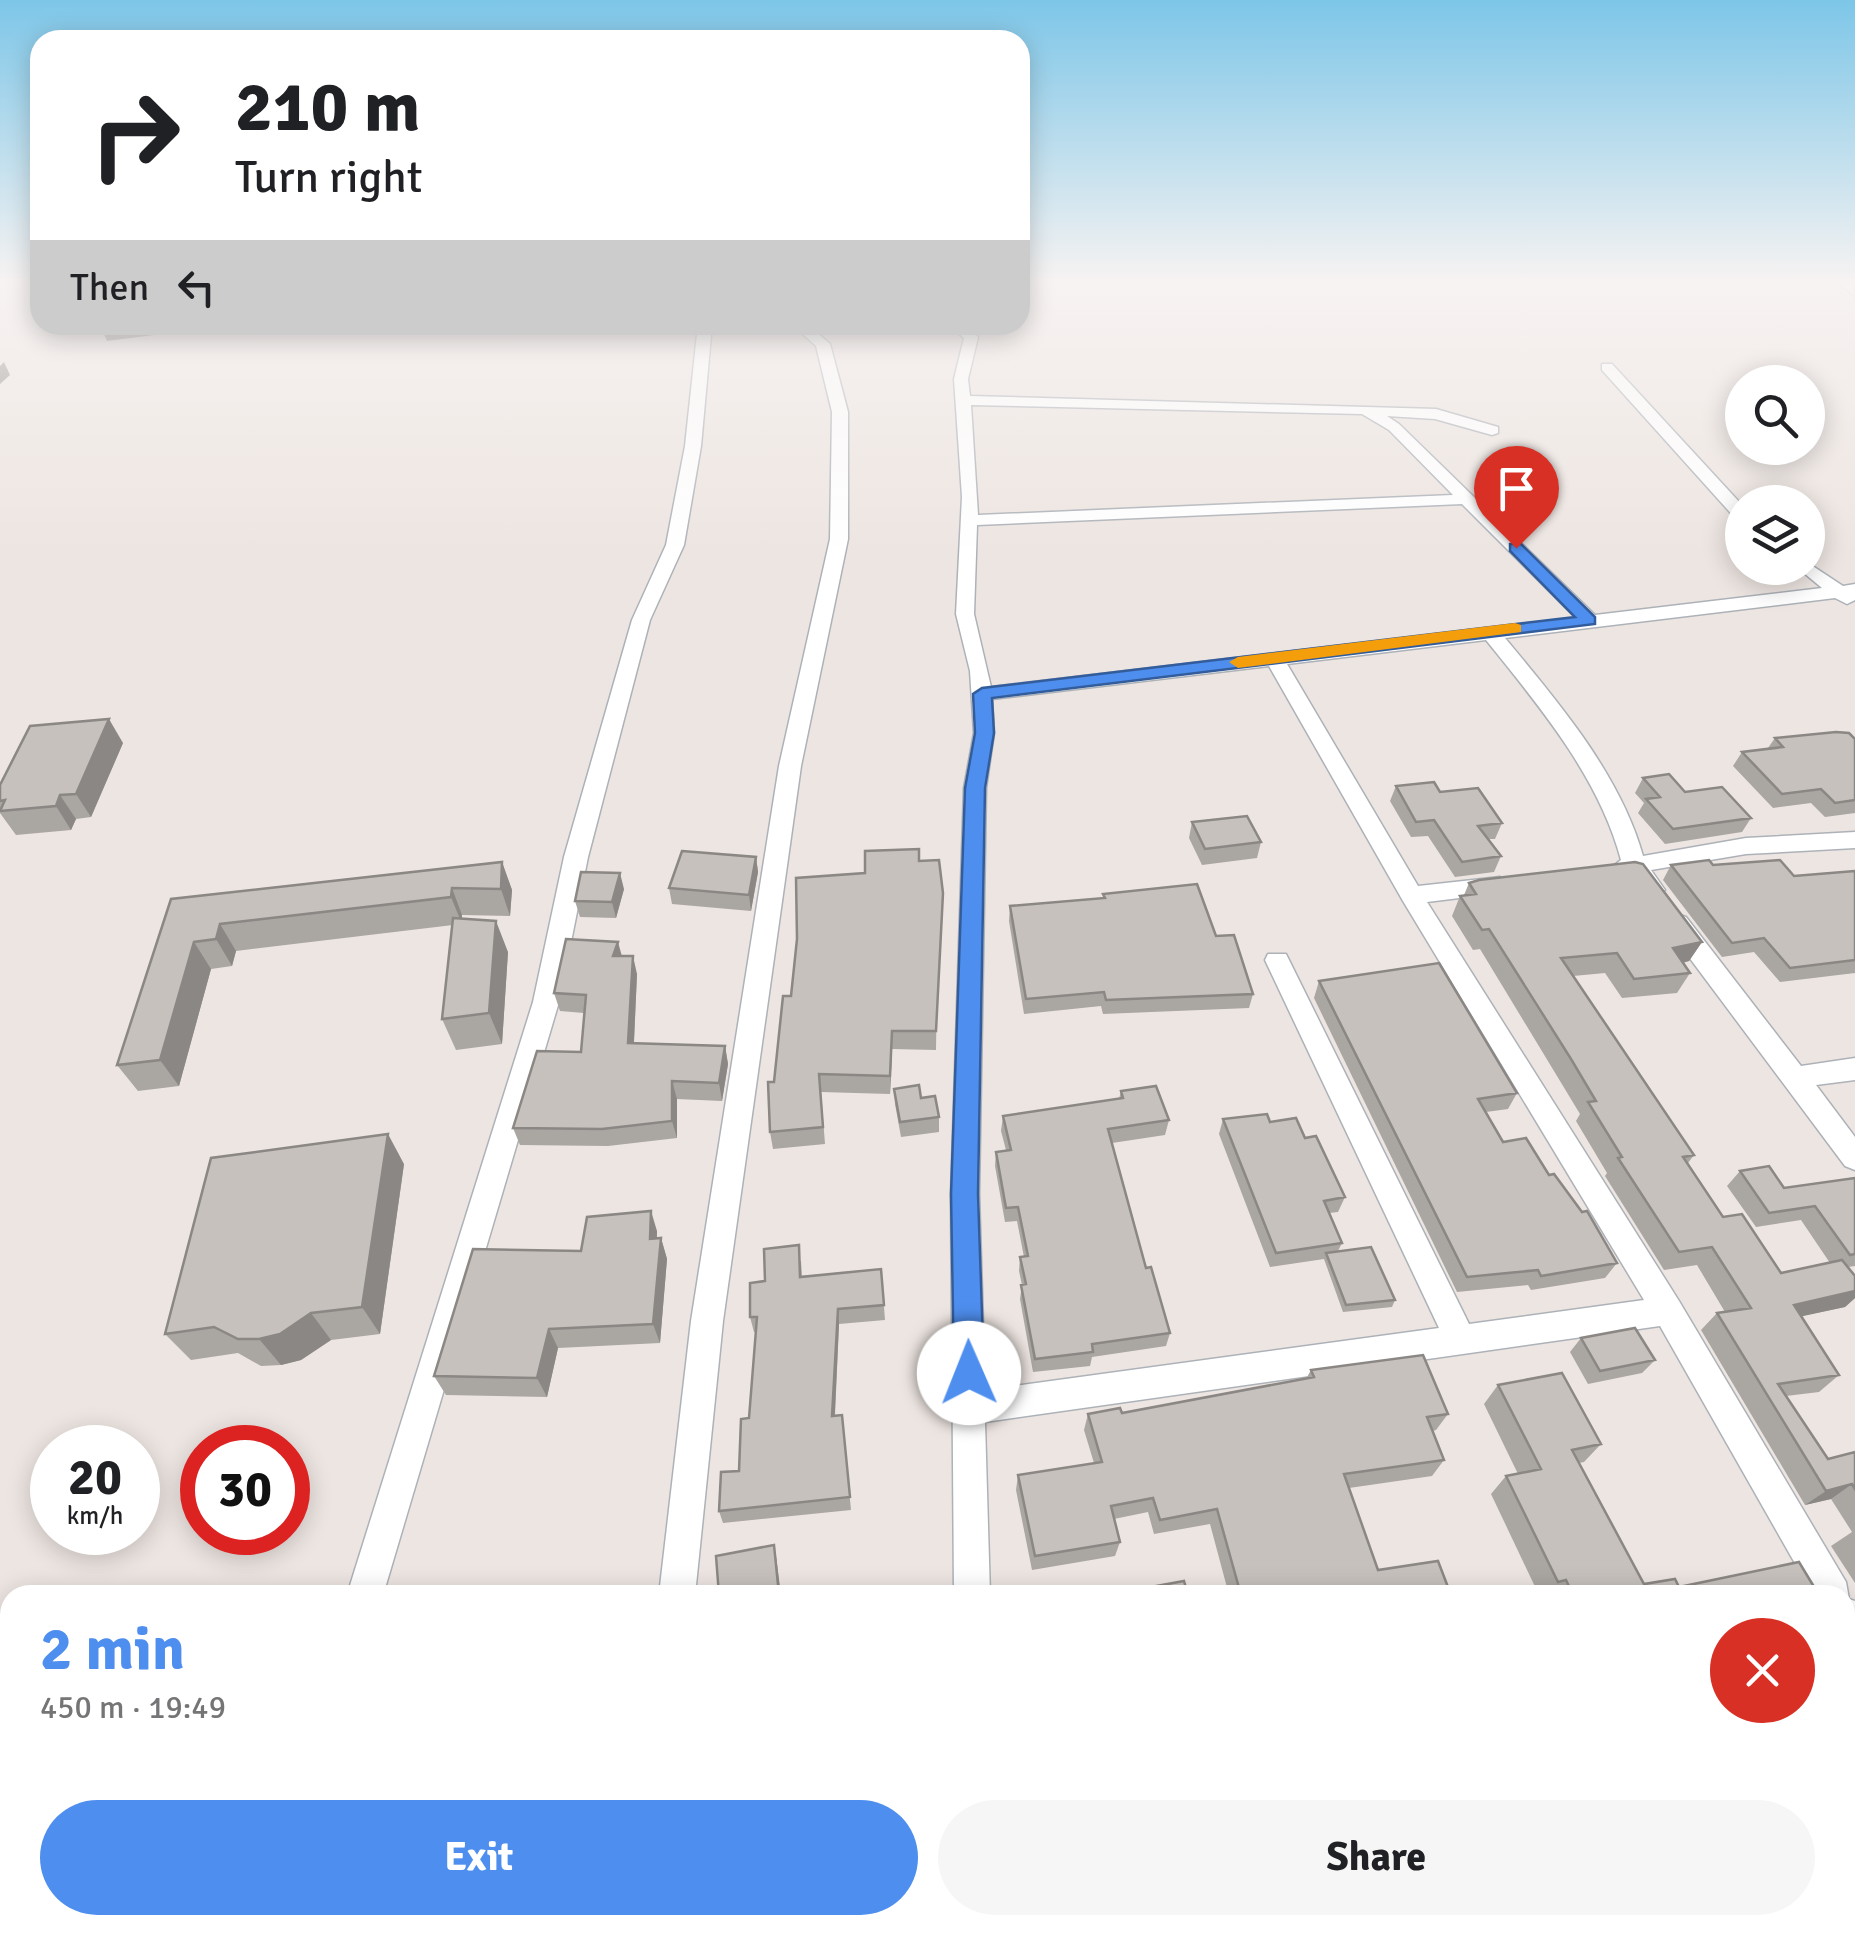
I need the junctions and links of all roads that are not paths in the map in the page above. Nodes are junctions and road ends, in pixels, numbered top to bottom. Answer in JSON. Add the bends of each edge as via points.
{"nodes":[{"id":1,"x":700,"y":373,"type":"edge"},
{"id":2,"x":830,"y":373,"type":"edge"},
{"id":3,"x":963,"y":373,"type":"edge"},
{"id":4,"x":1613,"y":373,"type":"edge"},
{"id":5,"x":963,"y":400,"type":"junction"},
{"id":6,"x":1365,"y":410,"type":"junction"},
{"id":7,"x":1492,"y":430,"type":"dead end"},
{"id":8,"x":1725,"y":497,"type":"edge"},
{"id":9,"x":1467,"y":500,"type":"junction"},
{"id":10,"x":970,"y":520,"type":"junction"},
{"id":11,"x":1825,"y":579,"type":"edge"},
{"id":12,"x":1850,"y":595,"type":"edge"},
{"id":13,"x":1589,"y":620,"type":"junction"},
{"id":14,"x":1490,"y":632,"type":"junction"},
{"id":15,"x":1274,"y":658,"type":"junction"},
{"id":16,"x":982,"y":694,"type":"junction"},
{"id":17,"x":1855,"y":840,"type":"edge"},
{"id":18,"x":1634,"y":866,"type":"junction"},
{"id":19,"x":1599,"y":870,"type":"edge"},
{"id":20,"x":1529,"y":880,"type":"edge"},
{"id":21,"x":1411,"y":895,"type":"junction"},
{"id":22,"x":1276,"y":960,"type":"dead end"},
{"id":23,"x":1855,"y":1068,"type":"edge"},
{"id":24,"x":1792,"y":1078,"type":"junction"},
{"id":25,"x":1855,"y":1158,"type":"edge"},
{"id":26,"x":1668,"y":1311,"type":"junction"},
{"id":27,"x":1461,"y":1340,"type":"junction"},
{"id":28,"x":970,"y":1408,"type":"junction"},
{"id":29,"x":367,"y":1585,"type":"edge"},
{"id":30,"x":678,"y":1585,"type":"edge"},
{"id":31,"x":972,"y":1585,"type":"edge"},
{"id":32,"x":1827,"y":1585,"type":"edge"}],
"edges":[{"from":1,"to":29,"type":"street","via":[[675,545],[641,620],[576,857],[546,1002]]},
{"from":2,"to":30,"type":"street","via":[[840,412],[839,539],[790,766],[708,1321]]},
{"from":3,"to":5,"type":"street"},
{"from":4,"to":8,"type":"street"},
{"from":5,"to":6,"type":"street"},
{"from":5,"to":10,"type":"street"},
{"from":6,"to":7,"type":"street","via":[[1436,414]]},
{"from":6,"to":9,"type":"street","via":[[1384,418]]},
{"from":9,"to":10,"type":"street"},
{"from":9,"to":13,"type":"street"},
{"from":10,"to":16,"type":"street","via":[[966,614]]},
{"from":11,"to":12,"type":"street"},
{"from":12,"to":13,"type":"street"},
{"from":13,"to":14,"type":"street"},
{"from":14,"to":15,"type":"street"},
{"from":14,"to":18,"type":"street","via":[[1554,711],[1622,820]]},
{"from":15,"to":16,"type":"street"},
{"from":15,"to":21,"type":"street"},
{"from":16,"to":28,"type":"street","via":[[964,1194]]},
{"from":17,"to":18,"type":"street","via":[[1746,846]]},
{"from":18,"to":19,"type":"street"},
{"from":18,"to":24,"type":"street"},
{"from":20,"to":21,"type":"street"},
{"from":21,"to":26,"type":"street"},
{"from":22,"to":27,"type":"street"},
{"from":23,"to":24,"type":"street"},
{"from":24,"to":25,"type":"street"},
{"from":26,"to":27,"type":"street"},
{"from":26,"to":32,"type":"street"},
{"from":27,"to":28,"type":"street"},
{"from":28,"to":31,"type":"street"}]}
